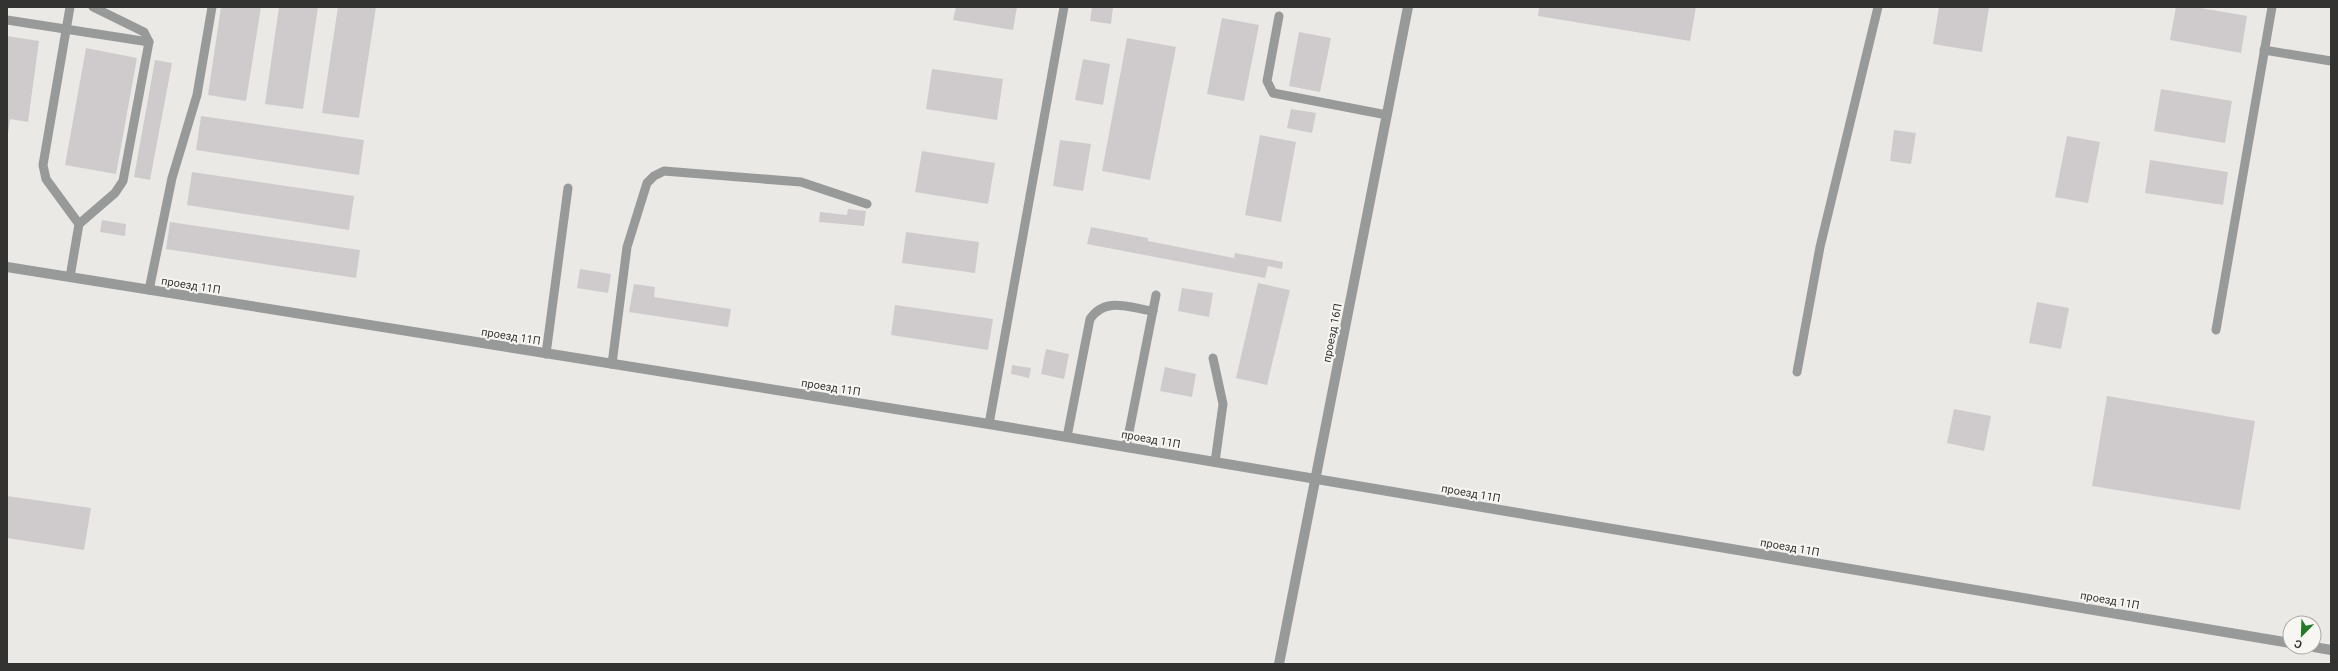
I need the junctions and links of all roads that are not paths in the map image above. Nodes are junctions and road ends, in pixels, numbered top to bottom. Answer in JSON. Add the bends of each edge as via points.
{"nodes":[{"id":1,"x":70,"y":7,"type":"edge"},
{"id":2,"x":93,"y":7,"type":"edge"},
{"id":3,"x":212,"y":7,"type":"edge"},
{"id":4,"x":1064,"y":7,"type":"edge"},
{"id":5,"x":1408,"y":7,"type":"edge"},
{"id":6,"x":1878,"y":7,"type":"edge"},
{"id":7,"x":2272,"y":7,"type":"edge"},
{"id":8,"x":1279,"y":16,"type":"dead end"},
{"id":9,"x":7,"y":20,"type":"edge"},
{"id":10,"x":66,"y":30,"type":"junction"},
{"id":11,"x":149,"y":42,"type":"junction"},
{"id":12,"x":2264,"y":50,"type":"junction"},
{"id":13,"x":2331,"y":61,"type":"edge"},
{"id":14,"x":1387,"y":115,"type":"junction"},
{"id":15,"x":568,"y":188,"type":"dead end"},
{"id":16,"x":867,"y":204,"type":"dead end"},
{"id":17,"x":78,"y":224,"type":"junction"},
{"id":18,"x":7,"y":267,"type":"edge"},
{"id":19,"x":70,"y":277,"type":"junction"},
{"id":20,"x":149,"y":290,"type":"junction"},
{"id":21,"x":1156,"y":295,"type":"dead end"},
{"id":22,"x":1153,"y":312,"type":"junction"},
{"id":23,"x":2216,"y":330,"type":"dead end"},
{"id":24,"x":546,"y":354,"type":"junction"},
{"id":25,"x":1213,"y":358,"type":"dead end"},
{"id":26,"x":612,"y":364,"type":"junction"},
{"id":27,"x":1797,"y":372,"type":"dead end"},
{"id":28,"x":989,"y":424,"type":"junction"},
{"id":29,"x":1066,"y":437,"type":"junction"},
{"id":30,"x":1126,"y":447,"type":"junction"},
{"id":31,"x":1215,"y":462,"type":"junction"},
{"id":32,"x":1315,"y":479,"type":"junction"},
{"id":33,"x":2282,"y":642,"type":"edge"},
{"id":34,"x":1279,"y":664,"type":"edge"}],
"edges":[{"from":1,"to":10,"type":"lane"},
{"from":2,"to":11,"type":"lane","via":[[144,32]]},
{"from":3,"to":20,"type":"lane","via":[[197,95],[172,178]]},
{"from":4,"to":28,"type":"lane"},
{"from":5,"to":14,"type":"street","name":"проезд 16П"},
{"from":6,"to":27,"type":"lane","via":[[1820,247]]},
{"from":7,"to":12,"type":"lane"},
{"from":8,"to":14,"type":"lane","via":[[1267,80],[1273,92]]},
{"from":9,"to":10,"type":"lane"},
{"from":10,"to":11,"type":"lane"},
{"from":10,"to":17,"type":"lane","via":[[43,165],[46,179]]},
{"from":11,"to":17,"type":"lane","via":[[123,181],[115,193]]},
{"from":12,"to":13,"type":"lane"},
{"from":12,"to":23,"type":"lane"},
{"from":14,"to":32,"type":"street","name":"проезд 16П"},
{"from":15,"to":24,"type":"lane"},
{"from":16,"to":26,"type":"lane","via":[[801,182],[664,171],[654,176],[647,183],[627,247]]},
{"from":17,"to":19,"type":"lane"},
{"from":18,"to":19,"type":"street","name":"проезд 11П"},
{"from":19,"to":20,"type":"street","name":"проезд 11П"},
{"from":20,"to":24,"type":"street","name":"проезд 11П"},
{"from":21,"to":22,"type":"lane"},
{"from":22,"to":29,"type":"lane","via":[[1109,304],[1095,311],[1090,319]]},
{"from":22,"to":30,"type":"lane"},
{"from":24,"to":26,"type":"street","name":"проезд 11П"},
{"from":25,"to":31,"type":"lane","via":[[1223,404]]},
{"from":26,"to":28,"type":"street","name":"проезд 11П"},
{"from":28,"to":29,"type":"street","name":"проезд 11П"},
{"from":29,"to":30,"type":"street","name":"проезд 11П"},
{"from":30,"to":31,"type":"street","name":"проезд 11П"},
{"from":31,"to":32,"type":"street","name":"проезд 11П"},
{"from":32,"to":33,"type":"street","name":"проезд 11П"},
{"from":32,"to":34,"type":"street","name":"проезд 16П"}]}
